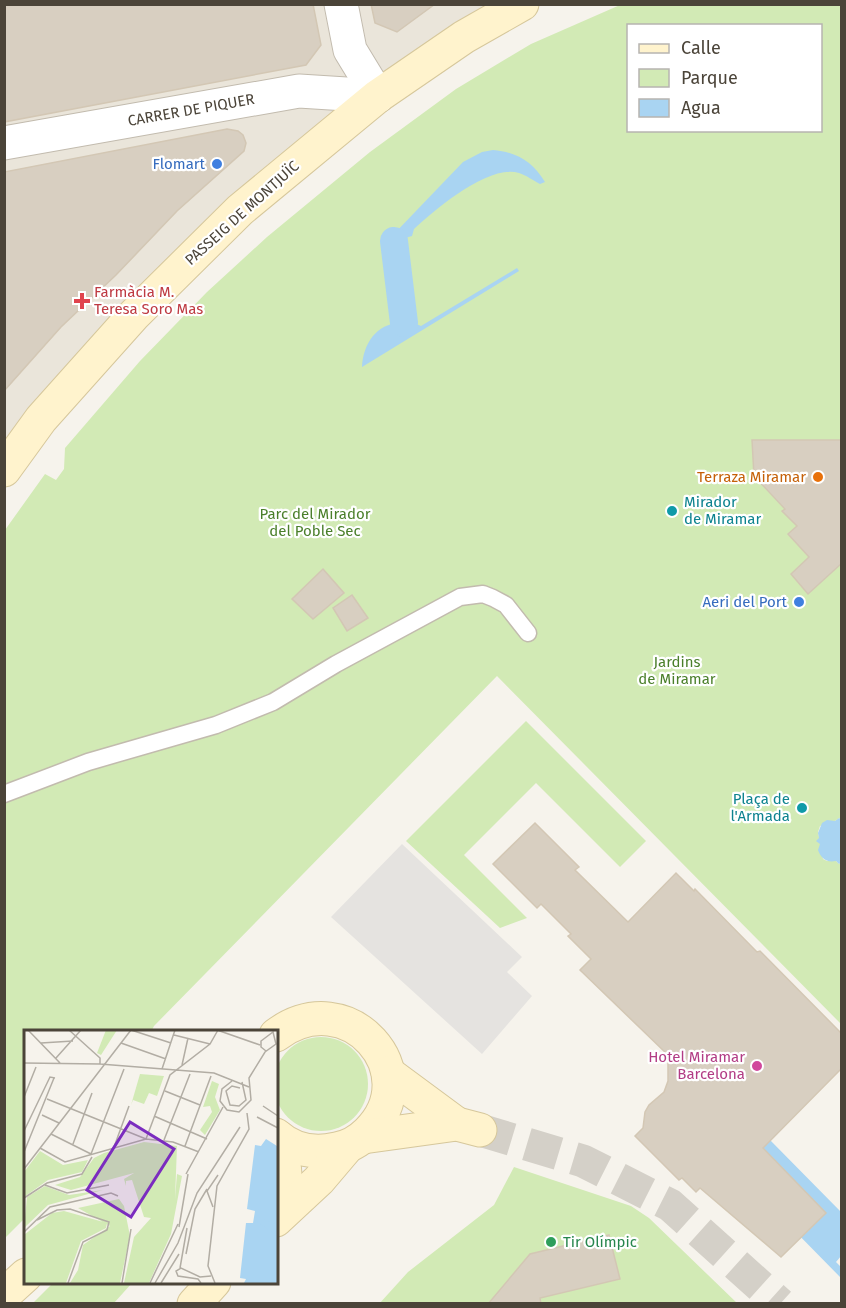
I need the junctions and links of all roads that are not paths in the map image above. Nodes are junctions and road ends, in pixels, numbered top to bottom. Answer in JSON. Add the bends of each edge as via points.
{"nodes":[{"id":1,"x":342,"y":4,"type":"edge"},
{"id":2,"x":522,"y":4,"type":"edge"},
{"id":3,"x":378,"y":96,"type":"junction"},
{"id":4,"x":4,"y":143,"type":"edge"},
{"id":5,"x":4,"y":470,"type":"edge"},
{"id":6,"x":528,"y":633,"type":"dead end"},
{"id":7,"x":4,"y":794,"type":"edge"},
{"id":8,"x":278,"y":1034,"type":"edge"},
{"id":9,"x":388,"y":1073,"type":"junction"},
{"id":10,"x":278,"y":1137,"type":"edge"},
{"id":11,"x":278,"y":1140,"type":"edge"},
{"id":12,"x":355,"y":1142,"type":"junction"},
{"id":13,"x":278,"y":1204,"type":"edge"},
{"id":14,"x":278,"y":1218,"type":"edge"},
{"id":15,"x":24,"y":1277,"type":"edge"},
{"id":16,"x":212,"y":1284,"type":"edge"},
{"id":17,"x":4,"y":1295,"type":"edge"},
{"id":18,"x":194,"y":1304,"type":"edge"}],
"edges":[{"from":1,"to":3,"type":"street","via":[[350,50]]},
{"from":2,"to":3,"type":"street","name":"PASSEIG DE MONTJUÏC","via":[[464,37]]},
{"from":3,"to":4,"type":"street","name":"CARRER DE PIQUER","via":[[299,91]]},
{"from":3,"to":5,"type":"street","name":"PASSEIG DE MONTJUÏC","via":[[240,210],[178,270],[41,418]]},
{"from":6,"to":7,"type":"lane","via":[[506,605],[493,597],[460,597],[273,702],[216,725],[88,762]]},
{"from":8,"to":9,"type":"street","via":[[308,1019],[328,1018],[349,1024],[368,1036]]},
{"from":9,"to":12,"type":"street","via":[[385,1108],[376,1124]]},
{"from":9,"to":12,"type":"street","via":[[468,1127]]},
{"from":10,"to":12,"type":"street","via":[[312,1152]]},
{"from":11,"to":13,"type":"street","via":[[286,1172]]},
{"from":12,"to":14,"type":"street"},
{"from":15,"to":17,"type":"street"},
{"from":16,"to":18,"type":"street"}]}
